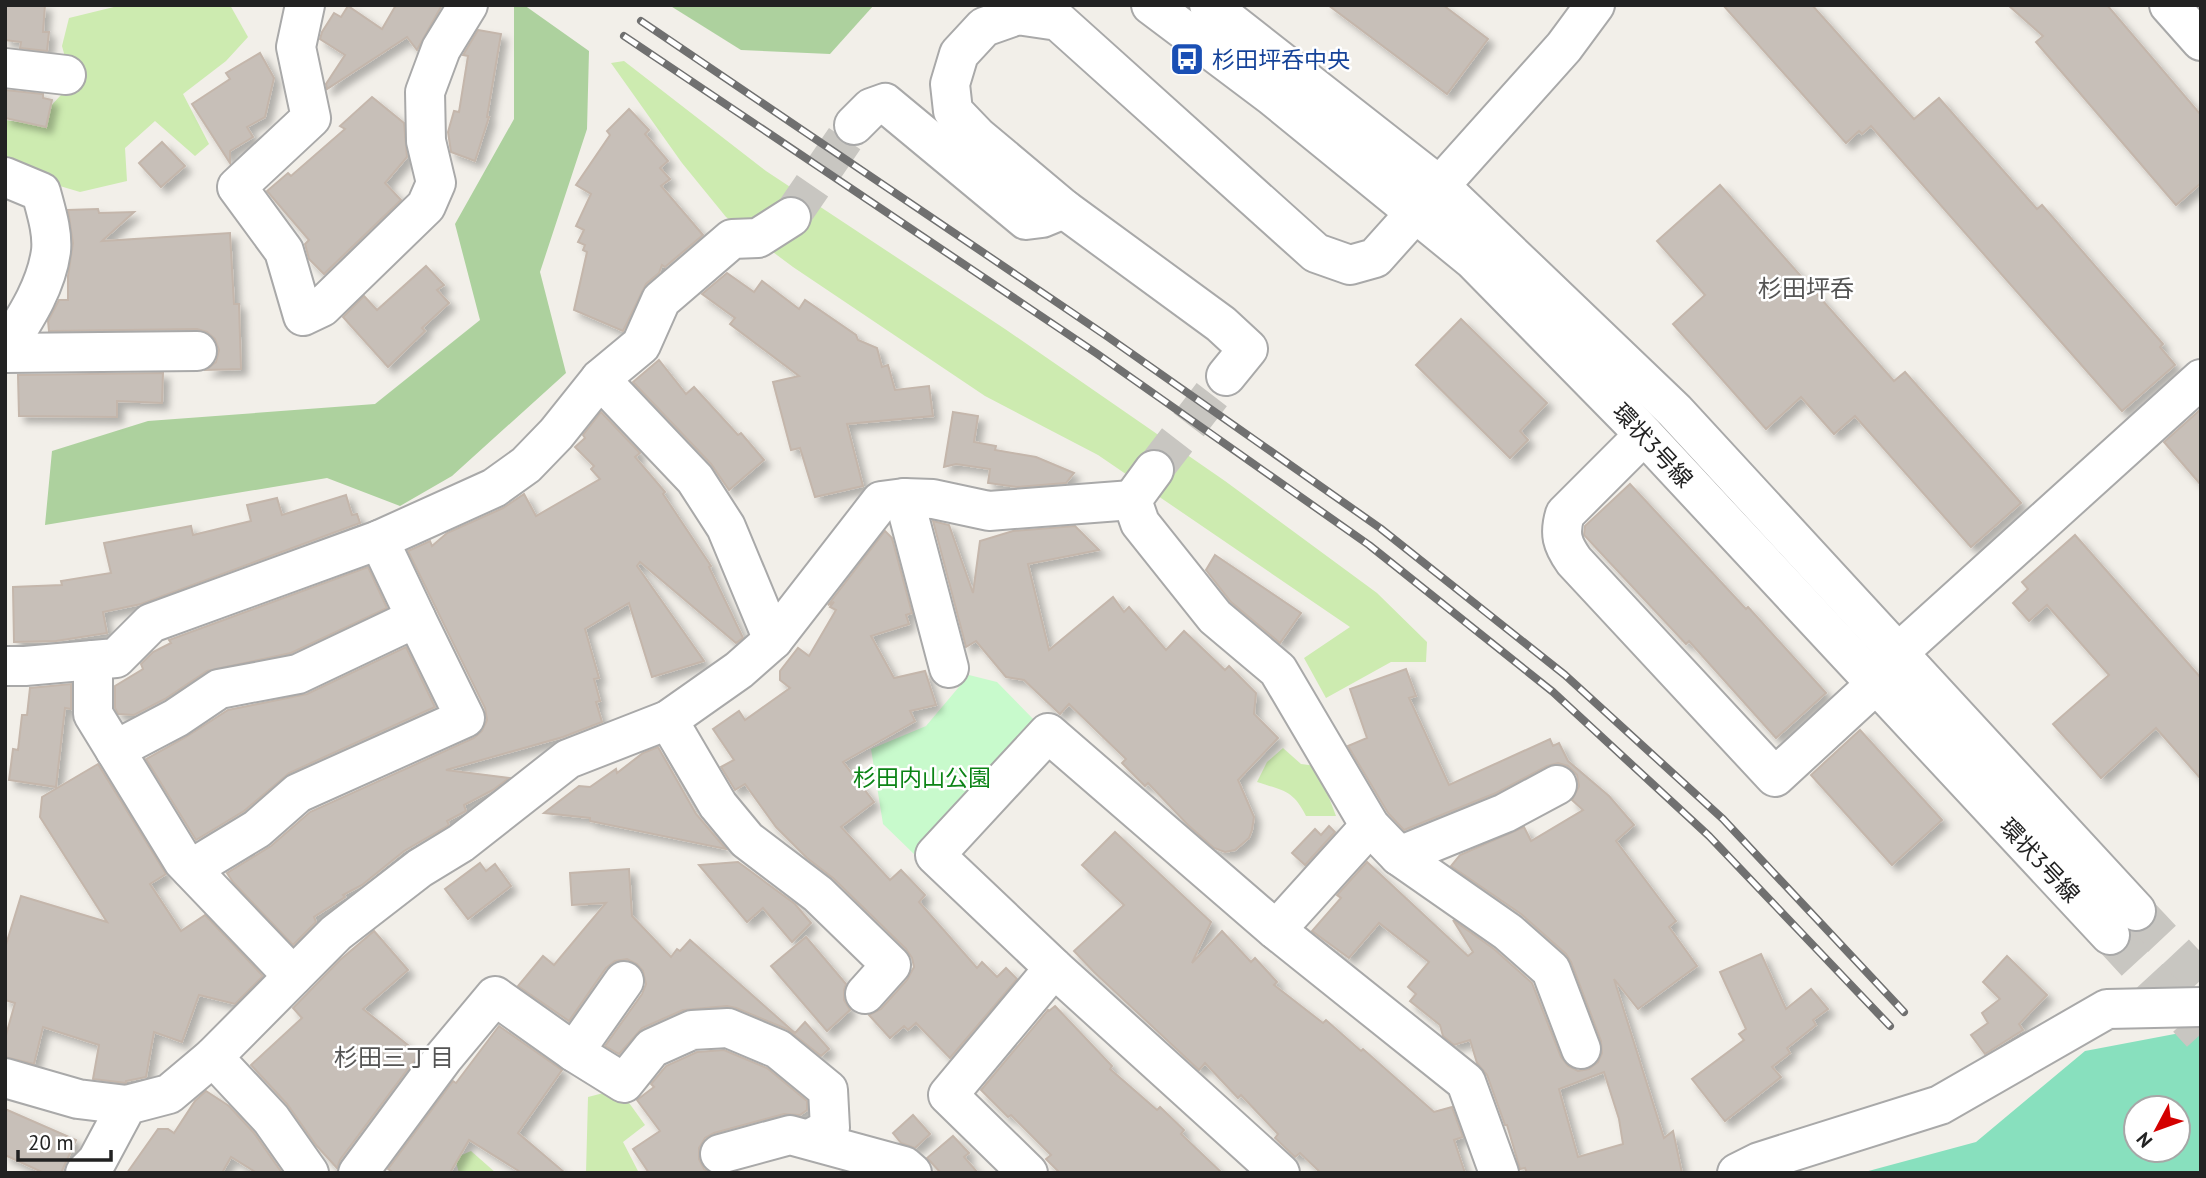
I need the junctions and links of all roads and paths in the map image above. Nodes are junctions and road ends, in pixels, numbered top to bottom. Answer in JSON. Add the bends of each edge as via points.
{"nodes":[{"id":1,"x":305,"y":5,"type":"edge"},
{"id":2,"x":468,"y":5,"type":"edge"},
{"id":3,"x":1151,"y":5,"type":"edge"},
{"id":4,"x":1209,"y":5,"type":"edge"},
{"id":5,"x":1595,"y":5,"type":"edge"},
{"id":6,"x":2169,"y":5,"type":"edge"},
{"id":7,"x":2201,"y":40,"type":"edge"},
{"id":8,"x":5,"y":68,"type":"edge"},
{"id":9,"x":66,"y":75,"type":"dead end"},
{"id":10,"x":855,"y":125,"type":"tunnel mouth"},
{"id":11,"x":5,"y":177,"type":"edge"},
{"id":12,"x":1428,"y":200,"type":"junction"},
{"id":13,"x":1064,"y":209,"type":"junction"},
{"id":14,"x":791,"y":217,"type":"tunnel mouth"},
{"id":15,"x":197,"y":351,"type":"dead end"},
{"id":16,"x":5,"y":352,"type":"edge"},
{"id":17,"x":1226,"y":376,"type":"tunnel mouth"},
{"id":18,"x":600,"y":379,"type":"junction"},
{"id":19,"x":2201,"y":379,"type":"edge"},
{"id":20,"x":1644,"y":435,"type":"junction"},
{"id":21,"x":1154,"y":470,"type":"tunnel mouth"},
{"id":22,"x":904,"y":498,"type":"junction"},
{"id":23,"x":1132,"y":500,"type":"junction"},
{"id":24,"x":379,"y":540,"type":"junction"},
{"id":25,"x":416,"y":618,"type":"junction"},
{"id":26,"x":773,"y":640,"type":"junction"},
{"id":27,"x":1899,"y":652,"type":"junction"},
{"id":28,"x":93,"y":660,"type":"junction"},
{"id":29,"x":5,"y":666,"type":"edge"},
{"id":30,"x":949,"y":668,"type":"dead end"},
{"id":31,"x":1876,"y":684,"type":"junction"},
{"id":32,"x":668,"y":720,"type":"junction"},
{"id":33,"x":115,"y":750,"type":"junction"},
{"id":34,"x":1557,"y":785,"type":"dead end"},
{"id":35,"x":1370,"y":826,"type":"junction"},
{"id":36,"x":1399,"y":856,"type":"junction"},
{"id":37,"x":191,"y":869,"type":"junction"},
{"id":38,"x":1276,"y":930,"type":"junction"},
{"id":39,"x":1054,"y":968,"type":"junction"},
{"id":40,"x":293,"y":976,"type":"junction"},
{"id":41,"x":624,"y":981,"type":"dead end"},
{"id":42,"x":865,"y":994,"type":"dead end"},
{"id":43,"x":2201,"y":1007,"type":"edge"},
{"id":44,"x":1581,"y":1049,"type":"dead end"},
{"id":45,"x":574,"y":1052,"type":"junction"},
{"id":46,"x":213,"y":1057,"type":"junction"},
{"id":47,"x":5,"y":1078,"type":"edge"},
{"id":48,"x":127,"y":1105,"type":"junction"},
{"id":49,"x":810,"y":1139,"type":"junction"},
{"id":50,"x":720,"y":1154,"type":"dead end"},
{"id":51,"x":301,"y":1168,"type":"edge"},
{"id":52,"x":1018,"y":1170,"type":"edge"},
{"id":53,"x":85,"y":1173,"type":"edge"},
{"id":54,"x":358,"y":1173,"type":"edge"},
{"id":55,"x":912,"y":1173,"type":"edge"},
{"id":56,"x":1280,"y":1173,"type":"edge"},
{"id":57,"x":1499,"y":1173,"type":"edge"},
{"id":58,"x":1737,"y":1173,"type":"edge"}],
"edges":[{"from":1,"to":2,"type":"street","via":[[296,47],[311,118],[237,187],[284,251],[303,316],[322,307],[426,206],[436,183],[426,141],[425,92],[441,49]]},
{"from":3,"to":12,"type":"street","name":"環状3号線","via":[[1272,96]]},
{"from":4,"to":12,"type":"street","name":"環状3号線"},
{"from":5,"to":12,"type":"street","via":[[1564,47]]},
{"from":6,"to":7,"type":"street"},
{"from":8,"to":9,"type":"street"},
{"from":10,"to":13,"type":"street","via":[[871,107],[885,103],[1026,220]]},
{"from":11,"to":16,"type":"street","via":[[41,192],[50,222],[51,251],[36,299]]},
{"from":12,"to":13,"type":"street","via":[[1375,258],[1350,265],[1316,253],[1058,21],[1018,15],[984,27],[959,54],[950,84],[953,111]]},
{"from":12,"to":20,"type":"street","name":"環状3号線","via":[[1473,260]]},
{"from":12,"to":27,"type":"street","name":"環状3号線","via":[[1675,411]]},
{"from":13,"to":17,"type":"street","via":[[1221,324],[1248,349]]},
{"from":14,"to":18,"type":"street","via":[[758,238],[732,239],[661,299],[641,345]]},
{"from":15,"to":16,"type":"street"},
{"from":18,"to":24,"type":"street","via":[[526,465],[494,488]]},
{"from":18,"to":26,"type":"street","via":[[695,479],[726,527]]},
{"from":19,"to":27,"type":"street"},
{"from":20,"to":31,"type":"street","name":"環状3号線"},
{"from":20,"to":31,"type":"street","via":[[1565,514],[1560,530],[1563,546],[1757,758],[1775,777]]},
{"from":21,"to":23,"type":"street"},
{"from":22,"to":23,"type":"street","via":[[989,511]]},
{"from":22,"to":26,"type":"street","via":[[881,500]]},
{"from":22,"to":30,"type":"street"},
{"from":23,"to":35,"type":"street","via":[[1140,523],[1215,617],[1278,670]]},
{"from":24,"to":25,"type":"street"},
{"from":24,"to":28,"type":"street","via":[[151,623],[116,658]]},
{"from":25,"to":33,"type":"street","via":[[298,674],[219,689]]},
{"from":25,"to":37,"type":"street","via":[[464,718],[298,793],[257,829]]},
{"from":26,"to":32,"type":"street"},
{"from":27,"to":31,"type":"street","name":"環状3号線","via":[[2123,923]]},
{"from":28,"to":29,"type":"street"},
{"from":28,"to":33,"type":"street","via":[[93,715]]},
{"from":32,"to":40,"type":"street","via":[[568,759],[336,933]]},
{"from":32,"to":42,"type":"street","via":[[718,805],[747,840],[818,894],[891,965]]},
{"from":33,"to":37,"type":"street"},
{"from":34,"to":36,"type":"street","via":[[1505,813]]},
{"from":35,"to":36,"type":"street"},
{"from":35,"to":38,"type":"street"},
{"from":36,"to":44,"type":"street","via":[[1508,932],[1551,970]]},
{"from":37,"to":40,"type":"street"},
{"from":38,"to":39,"type":"street","via":[[1048,733],[935,855]]},
{"from":38,"to":57,"type":"street","via":[[1466,1082]]},
{"from":39,"to":52,"type":"street","via":[[948,1095]]},
{"from":39,"to":56,"type":"street"},
{"from":40,"to":46,"type":"street"},
{"from":41,"to":45,"type":"street"},
{"from":43,"to":58,"type":"street","via":[[2107,1009],[1940,1105]]},
{"from":45,"to":49,"type":"street","via":[[624,1083],[652,1048],[692,1030],[728,1028],[778,1049],[828,1090],[831,1128]]},
{"from":45,"to":54,"type":"street","via":[[495,996]]},
{"from":46,"to":48,"type":"street","via":[[169,1094]]},
{"from":46,"to":51,"type":"street","via":[[271,1119]]},
{"from":47,"to":48,"type":"street","via":[[78,1099]]},
{"from":48,"to":53,"type":"street","via":[[97,1161]]},
{"from":49,"to":50,"type":"street","via":[[790,1135]]},
{"from":49,"to":55,"type":"street","via":[[904,1166]]}]}
